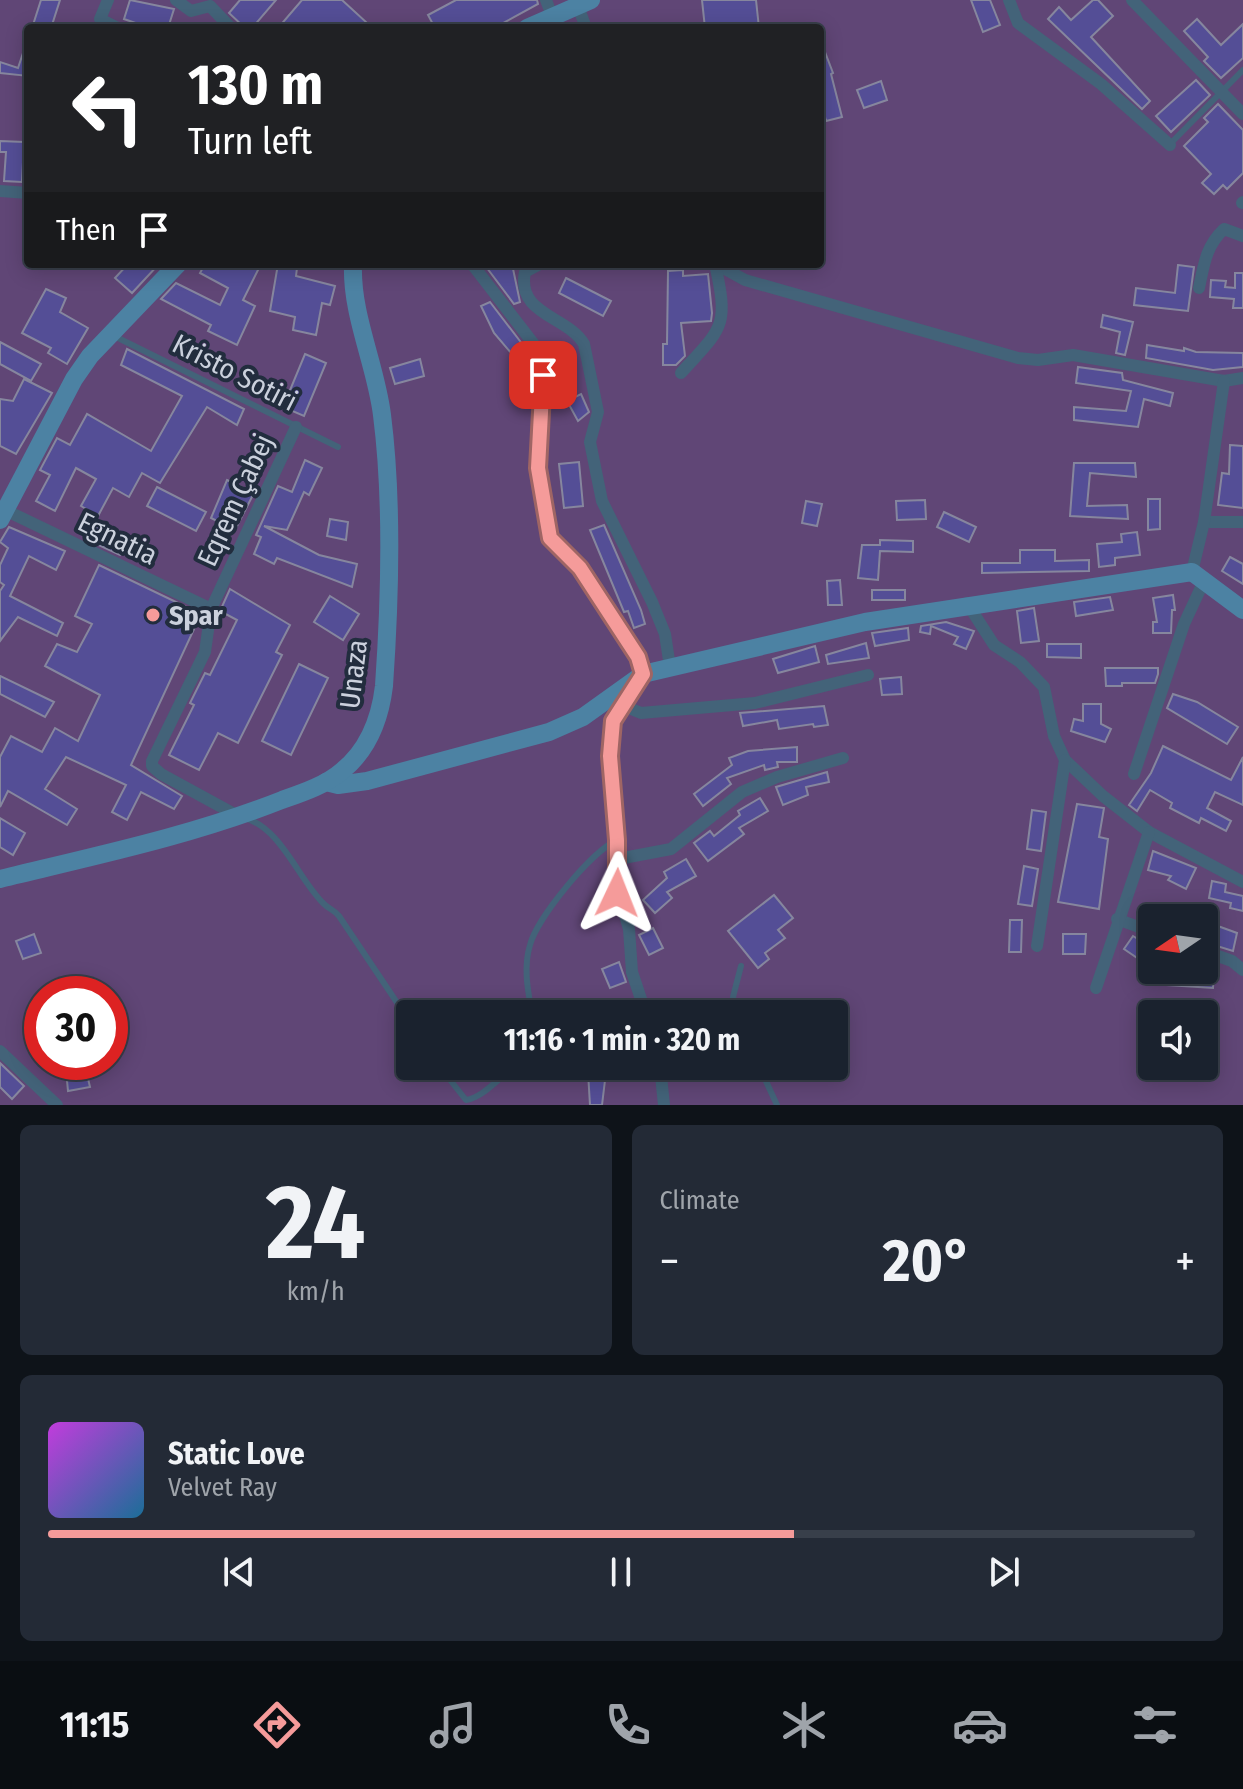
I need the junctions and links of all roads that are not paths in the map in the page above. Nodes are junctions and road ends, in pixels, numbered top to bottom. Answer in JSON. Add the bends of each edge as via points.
{"nodes":[{"id":1,"x":108,"y":0,"type":"edge"},
{"id":2,"x":176,"y":0,"type":"edge"},
{"id":3,"x":1009,"y":0,"type":"edge"},
{"id":4,"x":1132,"y":0,"type":"edge"},
{"id":5,"x":584,"y":3,"type":"edge"},
{"id":6,"x":549,"y":8,"type":"edge"},
{"id":7,"x":110,"y":24,"type":"edge"},
{"id":8,"x":227,"y":24,"type":"edge"},
{"id":9,"x":531,"y":24,"type":"edge"},
{"id":10,"x":586,"y":24,"type":"edge"},
{"id":11,"x":1243,"y":70,"type":"edge"},
{"id":12,"x":1221,"y":92,"type":"junction"},
{"id":13,"x":1243,"y":114,"type":"edge"},
{"id":14,"x":1170,"y":145,"type":"joint"},
{"id":15,"x":0,"y":191,"type":"edge"},
{"id":16,"x":24,"y":193,"type":"edge"},
{"id":17,"x":1243,"y":236,"type":"edge"},
{"id":18,"x":174,"y":268,"type":"edge"},
{"id":19,"x":353,"y":268,"type":"edge"},
{"id":20,"x":475,"y":268,"type":"edge"},
{"id":21,"x":532,"y":268,"type":"edge"},
{"id":22,"x":716,"y":268,"type":"edge"},
{"id":23,"x":722,"y":268,"type":"edge"},
{"id":24,"x":1199,"y":288,"type":"dead end"},
{"id":25,"x":112,"y":335,"type":"junction"},
{"id":26,"x":681,"y":373,"type":"dead end"},
{"id":27,"x":1243,"y":378,"type":"edge"},
{"id":28,"x":1224,"y":381,"type":"junction"},
{"id":29,"x":296,"y":427,"type":"junction"},
{"id":30,"x":338,"y":447,"type":"dead end"},
{"id":31,"x":3,"y":515,"type":"edge"},
{"id":32,"x":1204,"y":522,"type":"junction"},
{"id":33,"x":1243,"y":522,"type":"edge"},
{"id":34,"x":1198,"y":576,"type":"junction"},
{"id":35,"x":967,"y":603,"type":"junction"},
{"id":36,"x":211,"y":609,"type":"junction"},
{"id":37,"x":1243,"y":610,"type":"edge"},
{"id":38,"x":670,"y":667,"type":"junction"},
{"id":39,"x":643,"y":674,"type":"junction"},
{"id":40,"x":868,"y":675,"type":"dead end"},
{"id":41,"x":624,"y":706,"type":"junction"},
{"id":42,"x":843,"y":758,"type":"dead end"},
{"id":43,"x":1065,"y":760,"type":"junction"},
{"id":44,"x":1134,"y":774,"type":"dead end"},
{"id":45,"x":326,"y":782,"type":"junction"},
{"id":46,"x":238,"y":816,"type":"junction"},
{"id":47,"x":1149,"y":832,"type":"junction"},
{"id":48,"x":617,"y":840,"type":"junction"},
{"id":49,"x":618,"y":859,"type":"junction"},
{"id":50,"x":0,"y":878,"type":"edge"},
{"id":51,"x":1243,"y":882,"type":"edge"},
{"id":52,"x":1117,"y":919,"type":"junction"},
{"id":53,"x":1138,"y":927,"type":"edge"},
{"id":54,"x":1037,"y":946,"type":"dead end"},
{"id":55,"x":1218,"y":956,"type":"edge"},
{"id":56,"x":741,"y":966,"type":"dead end"},
{"id":57,"x":1243,"y":970,"type":"edge"},
{"id":58,"x":1096,"y":988,"type":"dead end"},
{"id":59,"x":530,"y":1000,"type":"edge"},
{"id":60,"x":641,"y":1000,"type":"edge"},
{"id":61,"x":734,"y":1000,"type":"edge"},
{"id":62,"x":396,"y":1001,"type":"edge"},
{"id":63,"x":0,"y":1051,"type":"edge"},
{"id":64,"x":450,"y":1080,"type":"edge"},
{"id":65,"x":495,"y":1080,"type":"edge"},
{"id":66,"x":661,"y":1080,"type":"edge"},
{"id":67,"x":765,"y":1080,"type":"edge"},
{"id":68,"x":57,"y":1105,"type":"edge"},
{"id":69,"x":664,"y":1105,"type":"edge"},
{"id":70,"x":777,"y":1105,"type":"edge"}],
"edges":[{"from":1,"to":7,"type":"street","via":[[100,19]]},
{"from":2,"to":8,"type":"street","via":[[191,11],[210,6]]},
{"from":3,"to":14,"type":"street","via":[[1018,23],[1101,84]]},
{"from":4,"to":12,"type":"street"},
{"from":5,"to":6,"type":"main road"},
{"from":5,"to":10,"type":"street"},
{"from":6,"to":9,"type":"main road"},
{"from":11,"to":12,"type":"lane"},
{"from":12,"to":13,"type":"street"},
{"from":12,"to":14,"type":"lane"},
{"from":15,"to":16,"type":"street"},
{"from":17,"to":24,"type":"street","via":[[1224,229],[1213,239]]},
{"from":18,"to":25,"type":"main road"},
{"from":19,"to":45,"type":"main road","name":"Unaza","via":[[385,444],[386,665],[382,708],[366,745]]},
{"from":20,"to":39,"type":"street","via":[[533,343],[543,375],[538,468],[550,538],[580,568],[638,657]]},
{"from":21,"to":38,"type":"street","via":[[525,272],[525,291],[535,307],[584,344],[598,412],[590,442],[602,501],[652,602]]},
{"from":22,"to":26,"type":"street","via":[[722,322]]},
{"from":23,"to":28,"type":"street","via":[[745,280],[1006,356],[1038,360],[1073,355]]},
{"from":25,"to":29,"type":"lane","name":"Kristo Sotiri"},
{"from":25,"to":31,"type":"main road","via":[[74,379]]},
{"from":27,"to":28,"type":"street"},
{"from":28,"to":32,"type":"street"},
{"from":29,"to":30,"type":"lane","name":"Kristo Sotiri"},
{"from":29,"to":36,"type":"street","name":"Eqrem Çabej"},
{"from":31,"to":36,"type":"street","name":"Egnatia"},
{"from":32,"to":33,"type":"street"},
{"from":32,"to":34,"type":"street"},
{"from":34,"to":35,"type":"main road"},
{"from":34,"to":37,"type":"main road"},
{"from":34,"to":44,"type":"street"},
{"from":35,"to":38,"type":"main road"},
{"from":35,"to":43,"type":"street","via":[[994,645],[1044,687]]},
{"from":36,"to":46,"type":"street","name":"Eqrem Çabej","via":[[205,652],[152,766]]},
{"from":38,"to":39,"type":"main road"},
{"from":39,"to":41,"type":"street"},
{"from":39,"to":45,"type":"main road","via":[[583,717],[549,732],[367,781]]},
{"from":40,"to":41,"type":"street","via":[[755,703],[641,713]]},
{"from":41,"to":48,"type":"street","via":[[613,721],[610,756]]},
{"from":42,"to":49,"type":"street","via":[[742,792],[671,849]]},
{"from":43,"to":47,"type":"street"},
{"from":43,"to":54,"type":"street"},
{"from":45,"to":46,"type":"main road","name":"Unaza"},
{"from":46,"to":50,"type":"main road","name":"Unaza"},
{"from":46,"to":62,"type":"lane","via":[[260,825],[339,916]]},
{"from":47,"to":51,"type":"street"},
{"from":47,"to":52,"type":"street"},
{"from":48,"to":49,"type":"street"},
{"from":48,"to":59,"type":"lane","via":[[595,856],[533,934],[526,972]]},
{"from":49,"to":60,"type":"street","via":[[614,877]]},
{"from":52,"to":53,"type":"street"},
{"from":52,"to":58,"type":"street"},
{"from":55,"to":57,"type":"street"},
{"from":56,"to":61,"type":"lane"},
{"from":63,"to":68,"type":"street"},
{"from":64,"to":65,"type":"lane","via":[[466,1100],[479,1097]]},
{"from":66,"to":69,"type":"street"},
{"from":67,"to":70,"type":"lane"}]}
